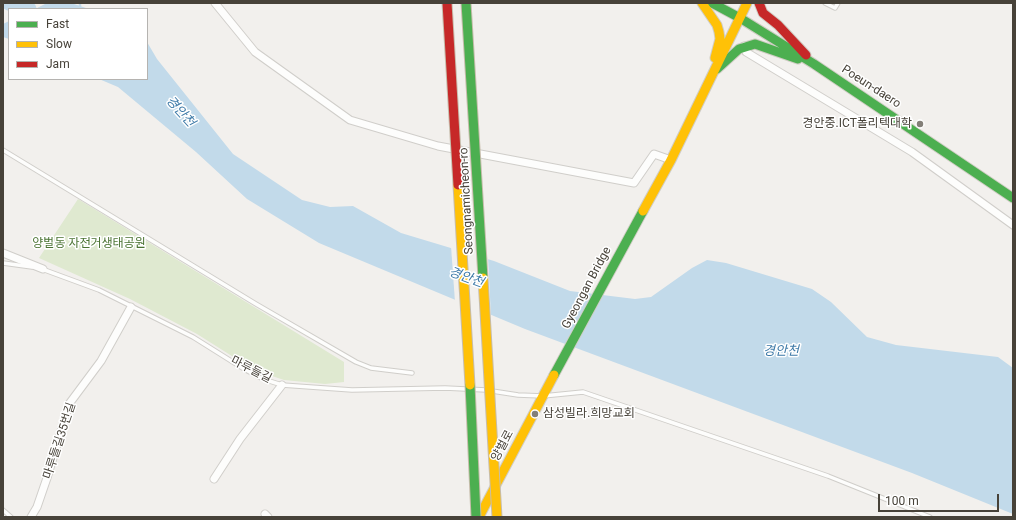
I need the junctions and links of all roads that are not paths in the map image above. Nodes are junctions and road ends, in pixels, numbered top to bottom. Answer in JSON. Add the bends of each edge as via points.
{"nodes":[{"id":1,"x":215,"y":3,"type":"edge"},
{"id":2,"x":447,"y":3,"type":"edge"},
{"id":3,"x":466,"y":3,"type":"edge"},
{"id":4,"x":702,"y":3,"type":"edge"},
{"id":5,"x":712,"y":3,"type":"edge"},
{"id":6,"x":747,"y":3,"type":"edge"},
{"id":7,"x":759,"y":3,"type":"edge"},
{"id":8,"x":825,"y":3,"type":"edge"},
{"id":9,"x":838,"y":3,"type":"edge"},
{"id":10,"x":740,"y":18,"type":"junction"},
{"id":11,"x":744,"y":46,"type":"junction"},
{"id":12,"x":814,"y":64,"type":"junction"},
{"id":13,"x":711,"y":74,"type":"junction"},
{"id":14,"x":3,"y":150,"type":"edge"},
{"id":15,"x":671,"y":160,"type":"junction"},
{"id":16,"x":1013,"y":198,"type":"edge"},
{"id":17,"x":1013,"y":225,"type":"edge"},
{"id":18,"x":3,"y":253,"type":"edge"},
{"id":19,"x":3,"y":263,"type":"edge"},
{"id":20,"x":43,"y":269,"type":"junction"},
{"id":21,"x":131,"y":307,"type":"junction"},
{"id":22,"x":412,"y":372,"type":"dead end"},
{"id":23,"x":282,"y":385,"type":"junction"},
{"id":24,"x":548,"y":386,"type":"joint"},
{"id":25,"x":543,"y":396,"type":"junction"},
{"id":26,"x":214,"y":479,"type":"dead end"},
{"id":27,"x":3,"y":510,"type":"edge"},
{"id":28,"x":11,"y":517,"type":"edge"},
{"id":29,"x":31,"y":517,"type":"edge"},
{"id":30,"x":476,"y":517,"type":"edge"},
{"id":31,"x":479,"y":517,"type":"edge"},
{"id":32,"x":497,"y":517,"type":"edge"},
{"id":33,"x":930,"y":517,"type":"edge"}],
"edges":[{"from":1,"to":15,"type":"street","via":[[255,52],[350,120],[438,146],[634,184],[654,154]]},
{"from":2,"to":30,"type":"main road","name":"Seongnamicheon-ro","bridge":true},
{"from":3,"to":32,"type":"main road","name":"Seongnamicheon-ro","bridge":true},
{"from":4,"to":13,"type":"main road","via":[[717,25],[720,39]]},
{"from":5,"to":10,"type":"main road","name":"Poeun-daero"},
{"from":6,"to":10,"type":"main road"},
{"from":7,"to":12,"type":"main road","via":[[763,13],[778,25]]},
{"from":8,"to":9,"type":"lane","via":[[835,8]]},
{"from":10,"to":12,"type":"main road","name":"Poeun-daero"},
{"from":10,"to":13,"type":"main road"},
{"from":11,"to":12,"type":"main road","via":[[755,44]]},
{"from":11,"to":13,"type":"main road"},
{"from":11,"to":17,"type":"street","via":[[746,52],[912,152]]},
{"from":12,"to":16,"type":"main road","name":"Poeun-daero"},
{"from":13,"to":15,"type":"main road","name":"Gyeongan Bridge"},
{"from":14,"to":22,"type":"lane","via":[[356,362],[370,368]]},
{"from":15,"to":24,"type":"main road","name":"Gyeongan Bridge"},
{"from":18,"to":20,"type":"street"},
{"from":19,"to":20,"type":"lane","name":"마루들길"},
{"from":20,"to":21,"type":"lane","name":"마루들길","via":[[99,290]]},
{"from":21,"to":23,"type":"lane","name":"마루들길","via":[[193,337],[263,379]]},
{"from":21,"to":29,"type":"street","name":"마루들길35번길","via":[[101,361],[69,404],[47,478]]},
{"from":23,"to":25,"type":"lane","name":"마루들길","via":[[352,390],[475,389]]},
{"from":23,"to":26,"type":"street","via":[[240,439]]},
{"from":24,"to":25,"type":"main road","name":"양벌로"},
{"from":25,"to":31,"type":"main road","name":"양벌로"},
{"from":25,"to":33,"type":"lane","name":"마루들길","via":[[583,392],[828,476]]},
{"from":27,"to":28,"type":"lane"}]}
